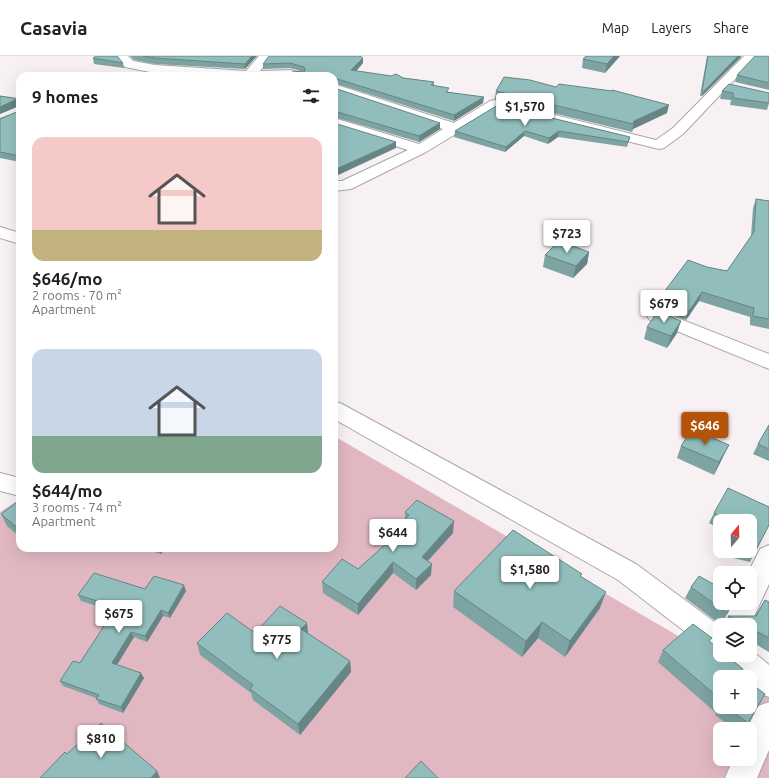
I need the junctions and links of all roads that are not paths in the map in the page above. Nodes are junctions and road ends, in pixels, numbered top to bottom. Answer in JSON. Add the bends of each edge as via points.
{"nodes":[{"id":1,"x":121,"y":56,"type":"edge"},
{"id":2,"x":266,"y":56,"type":"edge"},
{"id":3,"x":751,"y":56,"type":"edge"},
{"id":4,"x":172,"y":59,"type":"edge"},
{"id":5,"x":155,"y":68,"type":"junction"},
{"id":6,"x":209,"y":72,"type":"edge"},
{"id":7,"x":252,"y":72,"type":"edge"},
{"id":8,"x":722,"y":85,"type":"junction"},
{"id":9,"x":338,"y":89,"type":"edge"},
{"id":10,"x":740,"y":89,"type":"edge"},
{"id":11,"x":338,"y":123,"type":"edge"},
{"id":12,"x":454,"y":128,"type":"junction"},
{"id":13,"x":421,"y":149,"type":"junction"},
{"id":14,"x":338,"y":186,"type":"edge"},
{"id":15,"x":0,"y":232,"type":"edge"},
{"id":16,"x":16,"y":238,"type":"edge"},
{"id":17,"x":657,"y":316,"type":"edge"},
{"id":18,"x":769,"y":362,"type":"edge"},
{"id":19,"x":338,"y":411,"type":"edge"},
{"id":20,"x":0,"y":482,"type":"edge"},
{"id":21,"x":16,"y":486,"type":"edge"},
{"id":22,"x":769,"y":556,"type":"edge"},
{"id":23,"x":757,"y":581,"type":"edge"},
{"id":24,"x":713,"y":637,"type":"edge"},
{"id":25,"x":744,"y":662,"type":"edge"},
{"id":26,"x":769,"y":683,"type":"edge"},
{"id":27,"x":769,"y":716,"type":"edge"},
{"id":28,"x":757,"y":743,"type":"edge"},
{"id":29,"x":746,"y":766,"type":"edge"},
{"id":30,"x":740,"y":778,"type":"edge"}],
"edges":[{"from":1,"to":5,"type":"street","via":[[129,64]]},
{"from":2,"to":7,"type":"street"},
{"from":3,"to":8,"type":"street"},
{"from":4,"to":5,"type":"street"},
{"from":5,"to":6,"type":"street"},
{"from":8,"to":10,"type":"street"},
{"from":8,"to":12,"type":"street","via":[[678,131],[659,145],[495,104]]},
{"from":9,"to":12,"type":"street"},
{"from":11,"to":13,"type":"street"},
{"from":12,"to":13,"type":"street"},
{"from":13,"to":14,"type":"street","via":[[345,186]]},
{"from":15,"to":16,"type":"street"},
{"from":17,"to":18,"type":"street"},
{"from":19,"to":24,"type":"street","via":[[627,572]]},
{"from":20,"to":21,"type":"street"},
{"from":22,"to":23,"type":"street"},
{"from":25,"to":26,"type":"street"},
{"from":27,"to":28,"type":"street"},
{"from":29,"to":30,"type":"street"}]}
